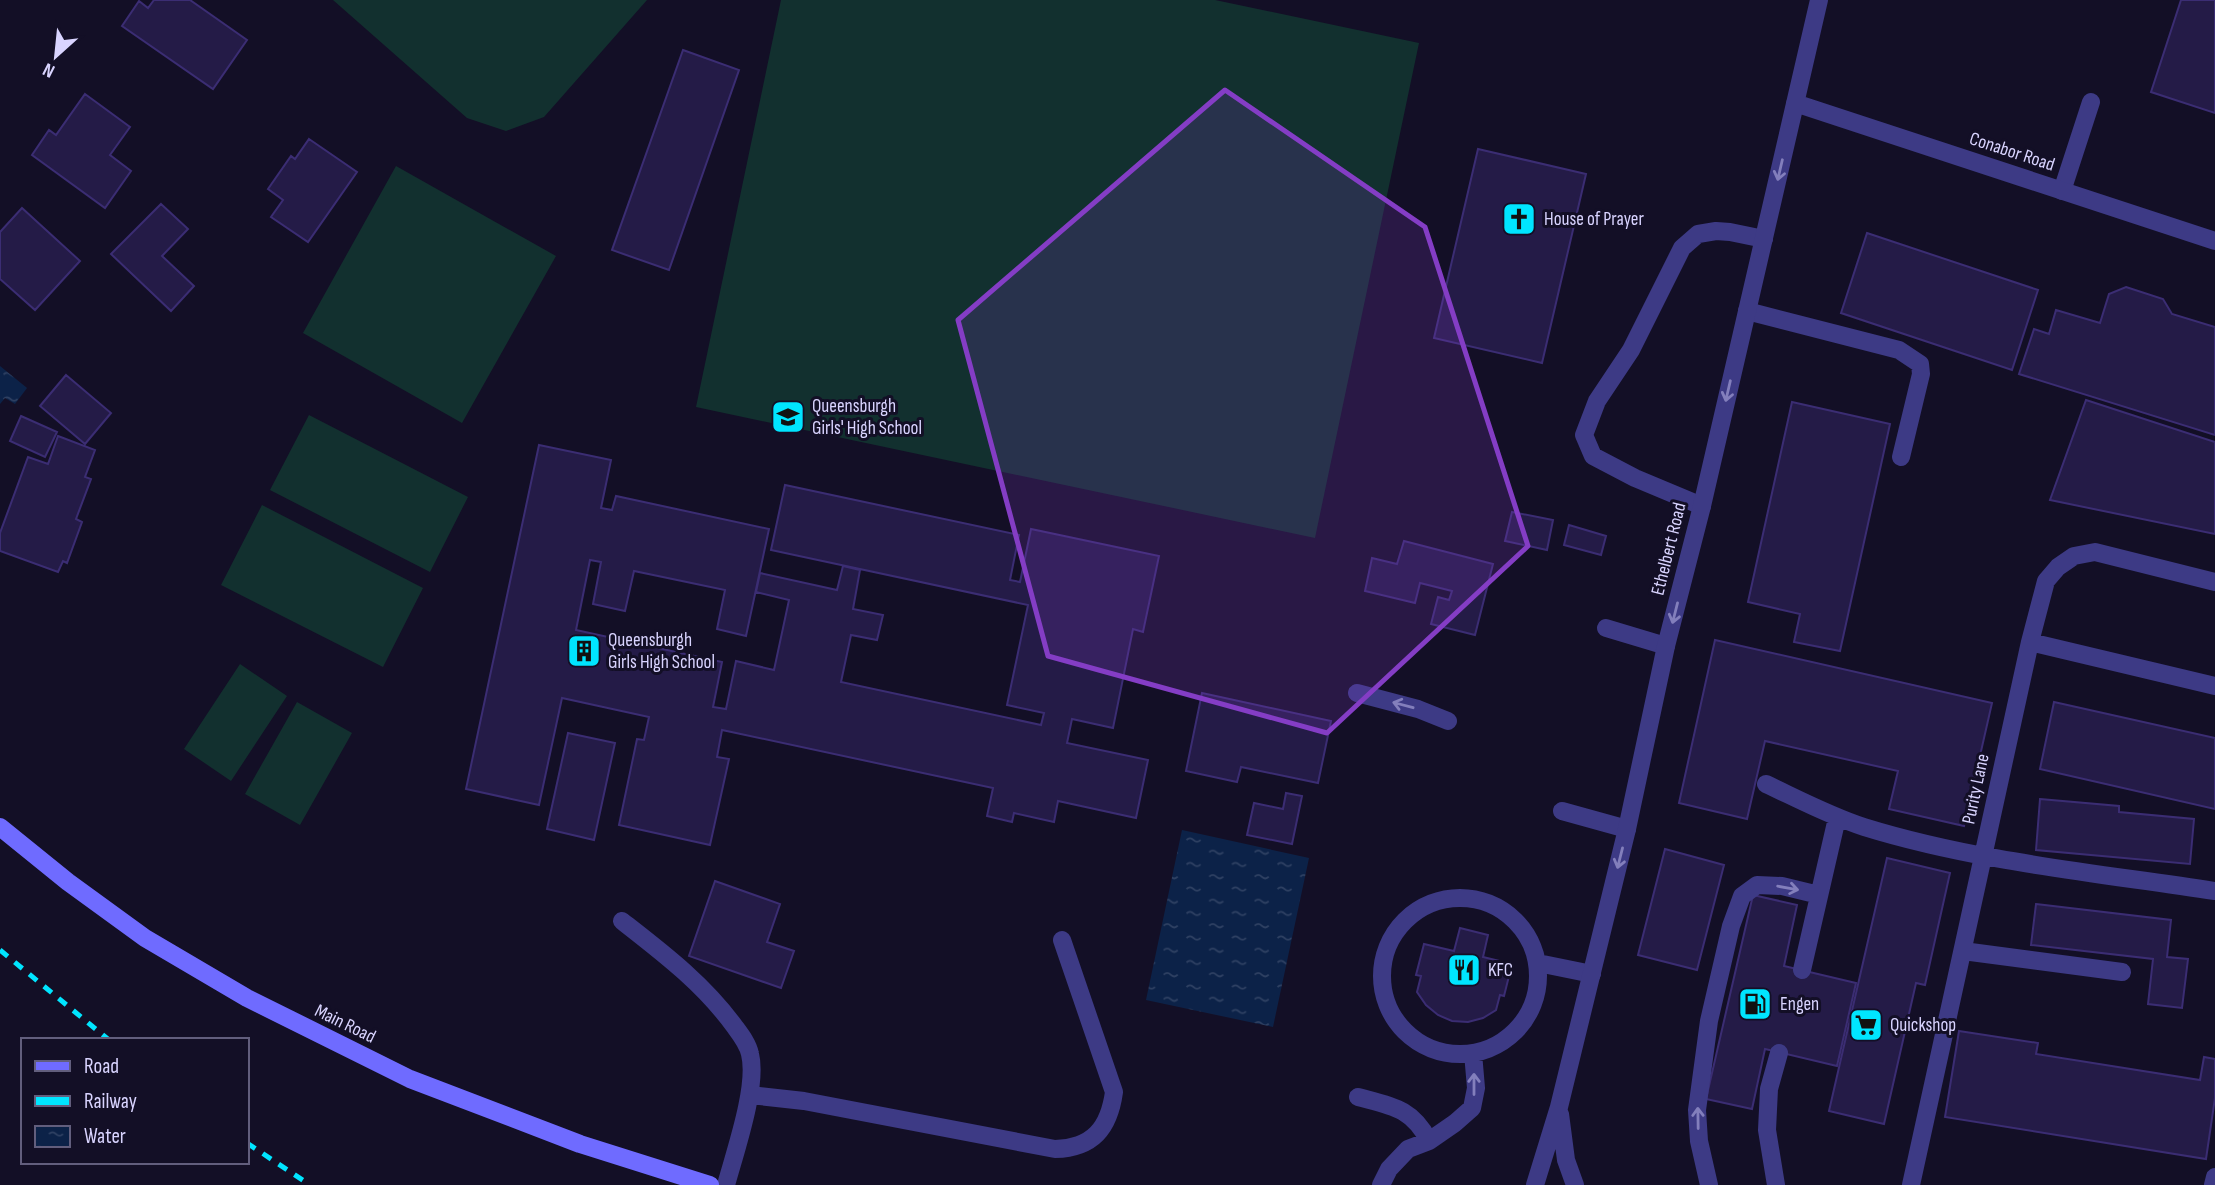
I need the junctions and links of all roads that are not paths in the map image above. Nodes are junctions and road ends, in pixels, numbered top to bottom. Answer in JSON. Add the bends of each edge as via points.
{"nodes":[{"id":1,"x":1819,"y":0,"type":"edge"},
{"id":2,"x":2091,"y":102,"type":"dead end"},
{"id":3,"x":1795,"y":103,"type":"junction"},
{"id":4,"x":2062,"y":191,"type":"junction"},
{"id":5,"x":1764,"y":239,"type":"junction"},
{"id":6,"x":2215,"y":241,"type":"edge"},
{"id":7,"x":1747,"y":311,"type":"junction"},
{"id":8,"x":1900,"y":457,"type":"dead end"},
{"id":9,"x":1702,"y":506,"type":"junction"},
{"id":10,"x":2215,"y":582,"type":"edge"},
{"id":11,"x":1605,"y":628,"type":"dead end"},
{"id":12,"x":2030,"y":642,"type":"junction"},
{"id":13,"x":1666,"y":646,"type":"junction"},
{"id":14,"x":2215,"y":686,"type":"edge"},
{"id":15,"x":1357,"y":693,"type":"dead end"},
{"id":16,"x":1448,"y":721,"type":"dead end"},
{"id":17,"x":1766,"y":784,"type":"dead end"},
{"id":18,"x":1562,"y":811,"type":"dead end"},
{"id":19,"x":1837,"y":818,"type":"junction"},
{"id":20,"x":0,"y":827,"type":"edge"},
{"id":21,"x":1627,"y":829,"type":"junction"},
{"id":22,"x":1983,"y":856,"type":"junction"},
{"id":23,"x":2215,"y":891,"type":"edge"},
{"id":24,"x":1819,"y":895,"type":"junction"},
{"id":25,"x":622,"y":921,"type":"dead end"},
{"id":26,"x":1062,"y":940,"type":"dead end"},
{"id":27,"x":1963,"y":951,"type":"junction"},
{"id":28,"x":1538,"y":963,"type":"junction"},
{"id":29,"x":1802,"y":970,"type":"dead end"},
{"id":30,"x":2122,"y":972,"type":"dead end"},
{"id":31,"x":1592,"y":974,"type":"junction"},
{"id":32,"x":1779,"y":1053,"type":"dead end"},
{"id":33,"x":1473,"y":1054,"type":"junction"},
{"id":34,"x":750,"y":1095,"type":"junction"},
{"id":35,"x":1358,"y":1097,"type":"dead end"},
{"id":36,"x":1559,"y":1107,"type":"junction"},
{"id":37,"x":1429,"y":1141,"type":"junction"},
{"id":38,"x":2215,"y":1177,"type":"edge"},
{"id":39,"x":710,"y":1185,"type":"edge"},
{"id":40,"x":726,"y":1185,"type":"edge"},
{"id":41,"x":1381,"y":1185,"type":"edge"},
{"id":42,"x":1535,"y":1185,"type":"edge"},
{"id":43,"x":1574,"y":1185,"type":"edge"},
{"id":44,"x":1709,"y":1185,"type":"edge"},
{"id":45,"x":1776,"y":1185,"type":"edge"},
{"id":46,"x":1911,"y":1185,"type":"edge"},
{"id":47,"x":2213,"y":1185,"type":"edge"}],
"edges":[{"from":1,"to":3,"type":"street","name":"Ethelbert Road"},
{"from":2,"to":4,"type":"street"},
{"from":3,"to":4,"type":"street","name":"Conabor Road"},
{"from":3,"to":5,"type":"street","name":"Ethelbert Road","one_way":true},
{"from":4,"to":6,"type":"street","name":"Conabor Road"},
{"from":5,"to":7,"type":"street","name":"Ethelbert Road"},
{"from":5,"to":9,"type":"street","via":[[1716,232],[1698,234],[1682,248],[1631,351],[1597,401],[1584,435],[1592,456]]},
{"from":7,"to":8,"type":"street","via":[[1899,350],[1920,365]]},
{"from":7,"to":9,"type":"street","name":"Ethelbert Road","one_way":true},
{"from":9,"to":13,"type":"street","name":"Ethelbert Road","one_way":true},
{"from":10,"to":12,"type":"street","name":"Purity Lane","via":[[2095,552],[2074,556],[2046,581]]},
{"from":11,"to":13,"type":"street"},
{"from":12,"to":14,"type":"street"},
{"from":12,"to":22,"type":"street","name":"Purity Lane"},
{"from":13,"to":21,"type":"street","name":"Ethelbert Road"},
{"from":16,"to":15,"type":"street","one_way":true},
{"from":17,"to":19,"type":"street"},
{"from":18,"to":21,"type":"street"},
{"from":19,"to":22,"type":"street"},
{"from":19,"to":24,"type":"street"},
{"from":20,"to":39,"type":"main road","name":"Main Road","via":[[145,938],[247,998],[410,1079],[580,1144]]},
{"from":21,"to":31,"type":"street","name":"Ethelbert Road","one_way":true},
{"from":22,"to":23,"type":"street"},
{"from":22,"to":27,"type":"street","name":"Purity Lane"},
{"from":24,"to":29,"type":"street"},
{"from":44,"to":24,"type":"street","one_way":true,"via":[[1697,1110],[1709,1021],[1734,916],[1742,896],[1757,885]]},
{"from":25,"to":34,"type":"street","via":[[718,1003],[751,1056]]},
{"from":26,"to":34,"type":"street","via":[[1114,1092],[1103,1126],[1081,1146],[1055,1149],[804,1101]]},
{"from":27,"to":30,"type":"street"},
{"from":27,"to":46,"type":"street","name":"Purity Lane"},
{"from":28,"to":31,"type":"street"},
{"from":28,"to":33,"type":"street","via":[[1535,1004],[1520,1028],[1499,1045]]},
{"from":28,"to":33,"type":"street","via":[[1522,926],[1502,908],[1476,899],[1449,898],[1423,906],[1401,923],[1383,961],[1382,983],[1397,1023],[1431,1048]]},
{"from":31,"to":36,"type":"street","name":"Ethelbert Road"},
{"from":32,"to":45,"type":"street","via":[[1769,1089],[1768,1130]]},
{"from":37,"to":33,"type":"street","one_way":true,"via":[[1472,1108],[1476,1088]]},
{"from":34,"to":40,"type":"street"},
{"from":35,"to":37,"type":"street","via":[[1400,1108]]},
{"from":36,"to":42,"type":"street","name":"Ethelbert Road"},
{"from":36,"to":43,"type":"street","name":"Ethelbert Road"},
{"from":37,"to":41,"type":"street","via":[[1408,1149]]},
{"from":38,"to":47,"type":"street"}]}
